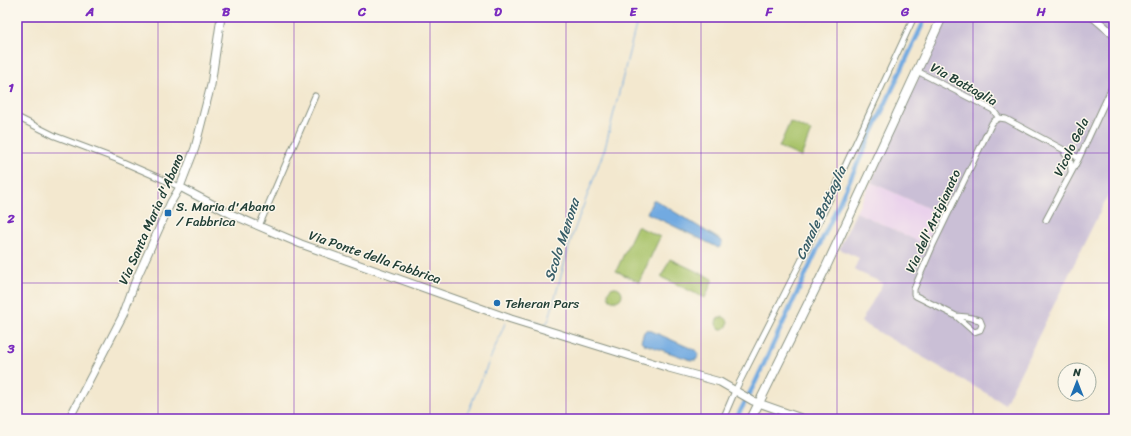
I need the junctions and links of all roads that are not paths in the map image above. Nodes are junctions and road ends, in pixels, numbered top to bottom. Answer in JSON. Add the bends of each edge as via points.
{"nodes":[{"id":1,"x":220,"y":17,"type":"edge"},
{"id":2,"x":914,"y":17,"type":"edge"},
{"id":3,"x":942,"y":17,"type":"edge"},
{"id":4,"x":1093,"y":17,"type":"edge"},
{"id":5,"x":1114,"y":35,"type":"edge"},
{"id":6,"x":917,"y":71,"type":"junction"},
{"id":7,"x":1114,"y":83,"type":"edge"},
{"id":8,"x":315,"y":96,"type":"dead end"},
{"id":9,"x":17,"y":117,"type":"edge"},
{"id":10,"x":999,"y":118,"type":"junction"},
{"id":11,"x":1059,"y":148,"type":"junction"},
{"id":12,"x":1079,"y":158,"type":"junction"},
{"id":13,"x":1071,"y":172,"type":"junction"},
{"id":14,"x":180,"y":187,"type":"junction"},
{"id":15,"x":1046,"y":220,"type":"dead end"},
{"id":16,"x":259,"y":226,"type":"junction"},
{"id":17,"x":956,"y":316,"type":"junction"},
{"id":18,"x":736,"y":392,"type":"junction"},
{"id":19,"x":756,"y":402,"type":"junction"},
{"id":20,"x":69,"y":419,"type":"edge"},
{"id":21,"x":723,"y":419,"type":"edge"},
{"id":22,"x":751,"y":419,"type":"edge"},
{"id":23,"x":804,"y":419,"type":"edge"}],
"edges":[{"from":1,"to":14,"type":"street","name":"Via Santa Maria d'Abano","via":[[206,108],[195,148]]},
{"from":2,"to":18,"type":"street","via":[[794,275]]},
{"from":3,"to":6,"type":"main road"},
{"from":4,"to":5,"type":"street"},
{"from":6,"to":10,"type":"street","name":"Via Battaglia","via":[[993,110]]},
{"from":6,"to":19,"type":"main road","via":[[826,267]]},
{"from":7,"to":12,"type":"street","name":"Vicolo Gela"},
{"from":8,"to":16,"type":"street"},
{"from":9,"to":14,"type":"street","name":"Via Ponte della Fabbrica","via":[[55,136]]},
{"from":10,"to":11,"type":"street","via":[[1006,119]]},
{"from":10,"to":17,"type":"street","name":"Via dell'Artigianato","via":[[992,123],[914,290],[916,296]]},
{"from":11,"to":12,"type":"street"},
{"from":11,"to":13,"type":"street","via":[[1070,158]]},
{"from":12,"to":13,"type":"street","name":"Vicolo Gela"},
{"from":13,"to":15,"type":"street","name":"Vicolo Gela"},
{"from":14,"to":16,"type":"street","name":"Via Ponte della Fabbrica"},
{"from":14,"to":20,"type":"street","name":"Via Santa Maria d'Abano","via":[[135,282],[123,315]]},
{"from":16,"to":18,"type":"street","name":"Via Ponte della Fabbrica","via":[[302,244],[506,317],[711,379]]},
{"from":17,"to":17,"type":"street","via":[[970,330],[980,330],[980,320]]},
{"from":18,"to":19,"type":"street","name":"Via Ponte della Fabbrica"},
{"from":18,"to":21,"type":"street"},
{"from":19,"to":22,"type":"main road"},
{"from":19,"to":23,"type":"street","name":"Via Ponte della Fabbrica"}]}
